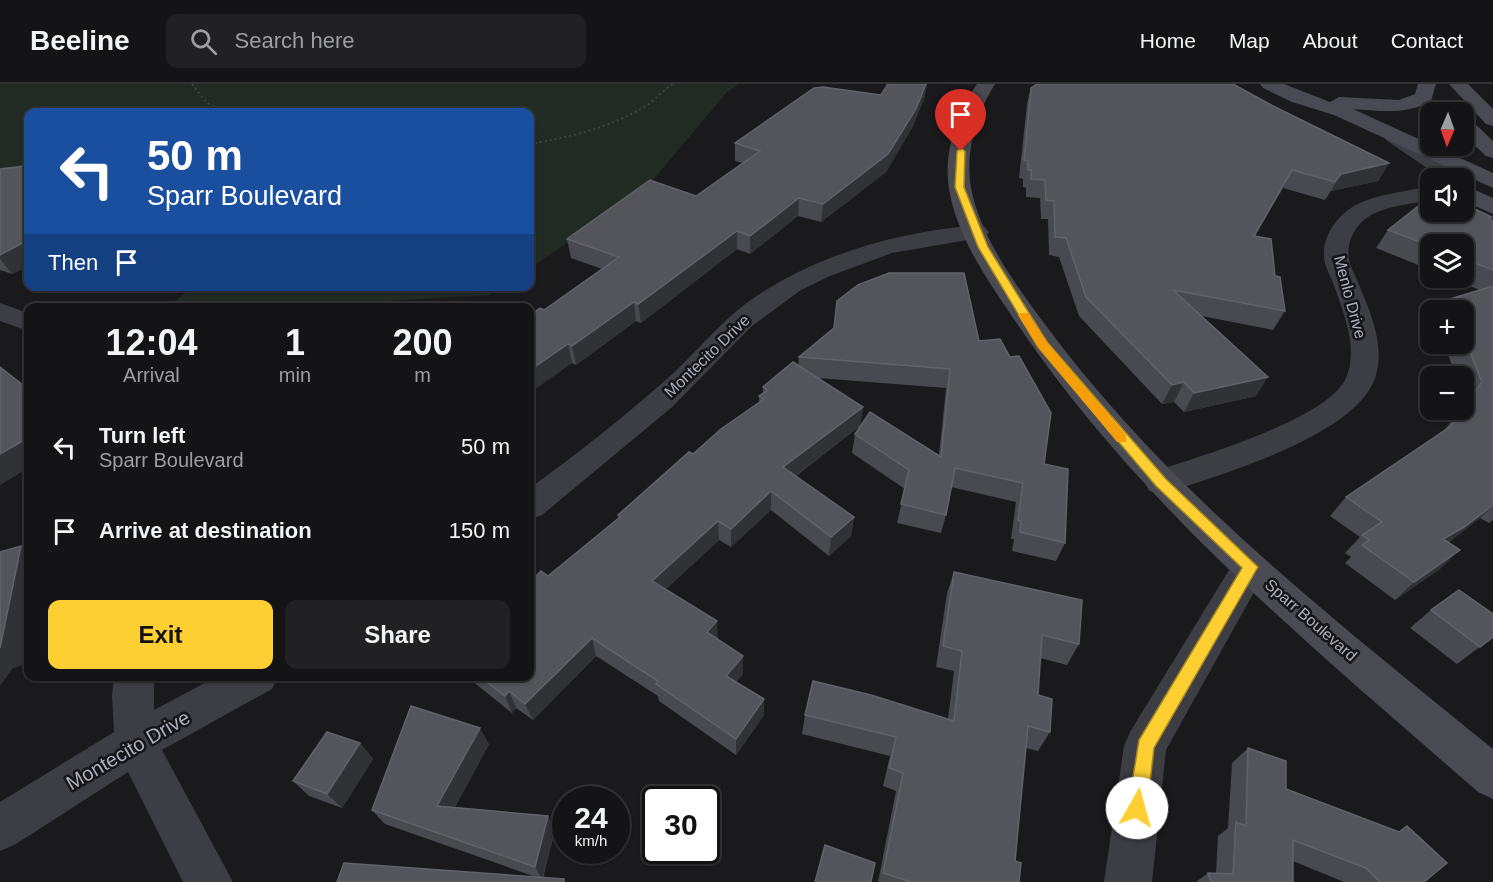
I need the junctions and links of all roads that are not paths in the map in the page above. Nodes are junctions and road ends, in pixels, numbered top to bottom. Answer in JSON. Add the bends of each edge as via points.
{"nodes":[{"id":1,"x":986,"y":84,"type":"edge"},
{"id":2,"x":1269,"y":84,"type":"edge"},
{"id":3,"x":1458,"y":84,"type":"edge"},
{"id":4,"x":1435,"y":88,"type":"edge"},
{"id":5,"x":1299,"y":98,"type":"junction"},
{"id":6,"x":1493,"y":120,"type":"edge"},
{"id":7,"x":1474,"y":134,"type":"edge"},
{"id":8,"x":1393,"y":136,"type":"junction"},
{"id":9,"x":1493,"y":152,"type":"edge"},
{"id":10,"x":1440,"y":168,"type":"edge"},
{"id":11,"x":1420,"y":169,"type":"edge"},
{"id":12,"x":1493,"y":182,"type":"edge"},
{"id":13,"x":1420,"y":196,"type":"edge"},
{"id":14,"x":1474,"y":197,"type":"edge"},
{"id":15,"x":1493,"y":207,"type":"edge"},
{"id":16,"x":977,"y":232,"type":"junction"},
{"id":17,"x":0,"y":311,"type":"edge"},
{"id":18,"x":24,"y":321,"type":"edge"},
{"id":19,"x":1161,"y":482,"type":"junction"},
{"id":20,"x":534,"y":503,"type":"edge"},
{"id":21,"x":1250,"y":567,"type":"junction"},
{"id":22,"x":134,"y":681,"type":"edge"},
{"id":23,"x":249,"y":681,"type":"edge"},
{"id":24,"x":136,"y":742,"type":"junction"},
{"id":25,"x":1493,"y":777,"type":"edge"},
{"id":26,"x":0,"y":828,"type":"edge"},
{"id":27,"x":209,"y":882,"type":"edge"},
{"id":28,"x":1128,"y":882,"type":"edge"}],
"edges":[{"from":1,"to":16,"type":"street","name":"Sparr Boulevard","via":[[968,118],[961,151],[960,187]]},
{"from":2,"to":5,"type":"street"},
{"from":3,"to":6,"type":"street"},
{"from":4,"to":5,"type":"street","via":[[1413,104],[1400,106]]},
{"from":5,"to":8,"type":"street","via":[[1341,111]]},
{"from":5,"to":11,"type":"street","via":[[1322,117]]},
{"from":7,"to":9,"type":"street"},
{"from":8,"to":10,"type":"street"},
{"from":8,"to":12,"type":"street"},
{"from":13,"to":19,"type":"street","name":"Menlo Drive","via":[[1365,209],[1350,219],[1342,231],[1336,254],[1362,328],[1365,356],[1358,384],[1346,401],[1322,417],[1238,455]]},
{"from":14,"to":15,"type":"street"},
{"from":16,"to":19,"type":"street","name":"Sparr Boulevard","via":[[994,269],[1042,344]]},
{"from":16,"to":20,"type":"street","name":"Montecito Drive","via":[[922,238],[871,253],[804,279],[775,296],[743,320],[679,384]]},
{"from":17,"to":18,"type":"street"},
{"from":19,"to":21,"type":"street","name":"Sparr Boulevard"},
{"from":21,"to":25,"type":"street","name":"Sparr Boulevard"},
{"from":21,"to":28,"type":"street","via":[[1145,746]]},
{"from":22,"to":24,"type":"street"},
{"from":23,"to":24,"type":"street","name":"Montecito Drive"},
{"from":24,"to":26,"type":"street","name":"Montecito Drive"},
{"from":24,"to":27,"type":"street"}]}
